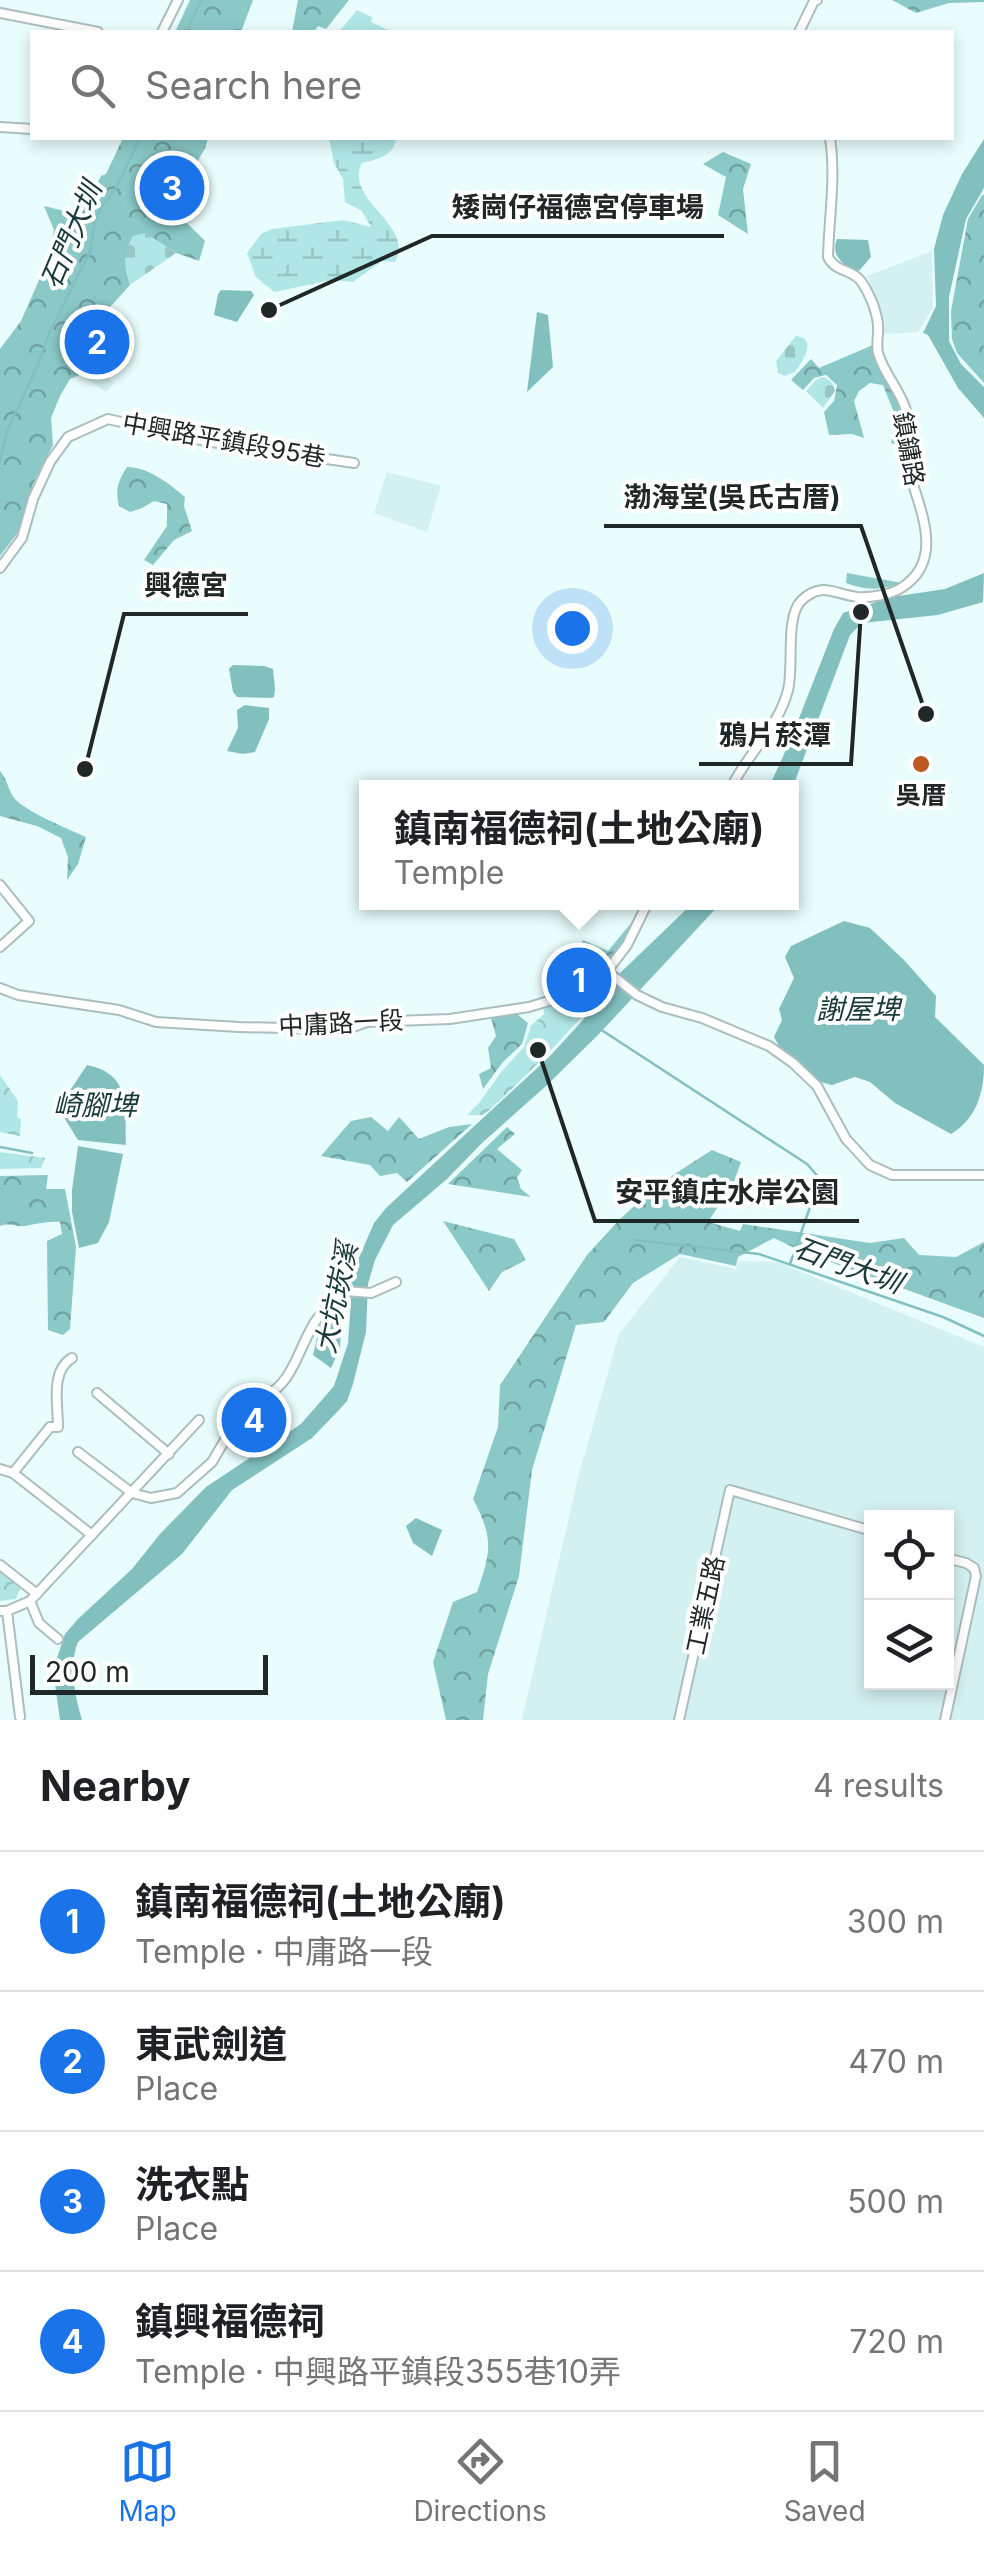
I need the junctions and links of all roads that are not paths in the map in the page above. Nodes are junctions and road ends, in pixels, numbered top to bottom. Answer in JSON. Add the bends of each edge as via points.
{"nodes":[{"id":1,"x":178,"y":0,"type":"edge"},
{"id":2,"x":817,"y":0,"type":"edge"},
{"id":3,"x":0,"y":13,"type":"edge"},
{"id":4,"x":88,"y":30,"type":"edge"},
{"id":5,"x":163,"y":30,"type":"edge"},
{"id":6,"x":800,"y":30,"type":"edge"},
{"id":7,"x":0,"y":127,"type":"edge"},
{"id":8,"x":30,"y":129,"type":"edge"},
{"id":9,"x":830,"y":140,"type":"edge"},
{"id":10,"x":354,"y":463,"type":"dead end"},
{"id":11,"x":0,"y":568,"type":"edge"},
{"id":12,"x":735,"y":780,"type":"edge"},
{"id":13,"x":0,"y":885,"type":"edge"},
{"id":14,"x":644,"y":910,"type":"edge"},
{"id":15,"x":0,"y":947,"type":"edge"},
{"id":16,"x":610,"y":974,"type":"junction"},
{"id":17,"x":0,"y":988,"type":"edge"},
{"id":18,"x":984,"y":1175,"type":"edge"},
{"id":19,"x":396,"y":1282,"type":"dead end"},
{"id":20,"x":72,"y":1358,"type":"dead end"},
{"id":21,"x":97,"y":1394,"type":"dead end"},
{"id":22,"x":199,"y":1420,"type":"dead end"},
{"id":23,"x":78,"y":1452,"type":"dead end"},
{"id":24,"x":168,"y":1454,"type":"junction"},
{"id":25,"x":4,"y":1472,"type":"edge"},
{"id":26,"x":132,"y":1493,"type":"junction"},
{"id":27,"x":864,"y":1529,"type":"edge"},
{"id":28,"x":92,"y":1535,"type":"junction"},
{"id":29,"x":954,"y":1560,"type":"edge"},
{"id":30,"x":0,"y":1566,"type":"edge"},
{"id":31,"x":33,"y":1598,"type":"junction"},
{"id":32,"x":4,"y":1611,"type":"edge"},
{"id":33,"x":58,"y":1639,"type":"dead end"},
{"id":34,"x":20,"y":1716,"type":"dead end"},
{"id":35,"x":679,"y":1720,"type":"edge"},
{"id":36,"x":946,"y":1720,"type":"edge"}],
"edges":[{"from":1,"to":5,"type":"street"},
{"from":2,"to":6,"type":"street"},
{"from":3,"to":4,"type":"street"},
{"from":7,"to":8,"type":"street"},
{"from":9,"to":12,"type":"street","name":"鎮鏞路","via":[[835,166],[828,257],[832,266],[859,278],[873,304],[877,354],[908,418],[904,446],[927,526],[924,555],[900,589],[857,597],[827,589],[796,607],[788,690]]},
{"from":10,"to":11,"type":"street","name":"中興路平鎮段95巷","via":[[108,419],[68,436],[50,462],[22,538]]},
{"from":13,"to":15,"type":"street","via":[[29,921]]},
{"from":14,"to":16,"type":"street"},
{"from":16,"to":17,"type":"street","name":"中庸路一段","via":[[529,1008],[350,1028],[156,1022]]},
{"from":16,"to":18,"type":"street","via":[[662,1008],[702,1018],[794,1063],[870,1165],[892,1175]]},
{"from":19,"to":26,"type":"street","via":[[370,1294],[346,1292],[320,1316],[282,1383],[267,1398],[246,1404],[212,1462],[177,1493]]},
{"from":20,"to":25,"type":"street","via":[[58,1371],[58,1427],[50,1427]]},
{"from":21,"to":24,"type":"street"},
{"from":22,"to":24,"type":"street"},
{"from":23,"to":26,"type":"street"},
{"from":24,"to":26,"type":"street"},
{"from":25,"to":28,"type":"street"},
{"from":26,"to":28,"type":"street"},
{"from":27,"to":35,"type":"street","name":"工業五路","via":[[730,1490]]},
{"from":28,"to":31,"type":"street"},
{"from":29,"to":36,"type":"street","via":[[974,1568],[976,1576]]},
{"from":30,"to":31,"type":"street"},
{"from":31,"to":32,"type":"street"},
{"from":31,"to":33,"type":"street","via":[[38,1623]]},
{"from":32,"to":34,"type":"street"}]}
